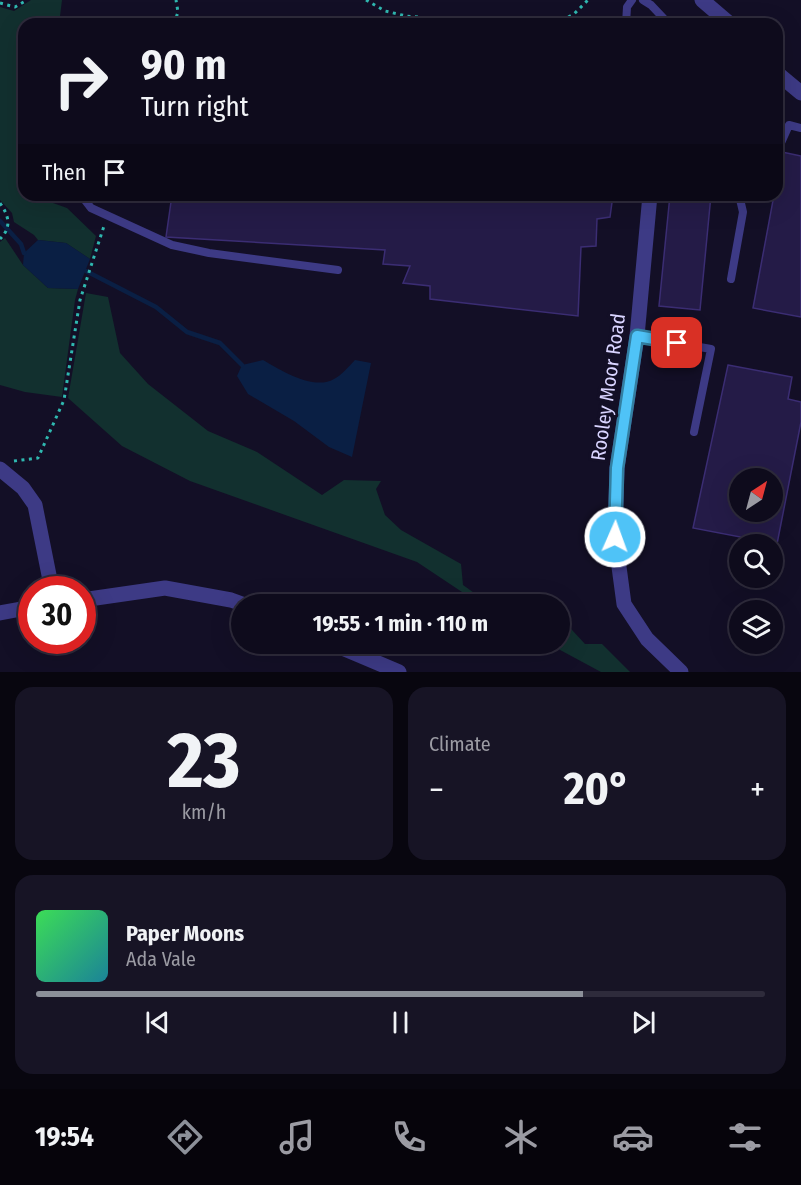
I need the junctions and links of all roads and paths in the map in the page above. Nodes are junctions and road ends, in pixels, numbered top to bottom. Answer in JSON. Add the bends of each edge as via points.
{"nodes":[{"id":1,"x":27,"y":0,"type":"edge"},
{"id":2,"x":176,"y":0,"type":"edge"},
{"id":3,"x":366,"y":0,"type":"edge"},
{"id":4,"x":588,"y":0,"type":"edge"},
{"id":5,"x":632,"y":0,"type":"edge"},
{"id":6,"x":643,"y":0,"type":"edge"},
{"id":7,"x":702,"y":0,"type":"edge"},
{"id":8,"x":0,"y":3,"type":"edge"},
{"id":9,"x":176,"y":18,"type":"edge"},
{"id":10,"x":430,"y":18,"type":"edge"},
{"id":11,"x":566,"y":18,"type":"edge"},
{"id":12,"x":626,"y":18,"type":"edge"},
{"id":13,"x":663,"y":18,"type":"edge"},
{"id":14,"x":723,"y":18,"type":"edge"},
{"id":15,"x":783,"y":78,"type":"edge"},
{"id":16,"x":801,"y":93,"type":"edge"},
{"id":17,"x":801,"y":128,"type":"edge"},
{"id":18,"x":783,"y":138,"type":"edge"},
{"id":19,"x":86,"y":201,"type":"edge"},
{"id":20,"x":649,"y":201,"type":"edge"},
{"id":21,"x":740,"y":201,"type":"edge"},
{"id":22,"x":0,"y":203,"type":"edge"},
{"id":23,"x":108,"y":216,"type":"junction"},
{"id":24,"x":2,"y":238,"type":"edge"},
{"id":25,"x":338,"y":270,"type":"dead end"},
{"id":26,"x":731,"y":279,"type":"dead end"},
{"id":27,"x":637,"y":336,"type":"junction"},
{"id":28,"x":694,"y":432,"type":"dead end"},
{"id":29,"x":1,"y":469,"type":"edge"},
{"id":30,"x":49,"y":576,"type":"edge"},
{"id":31,"x":96,"y":598,"type":"edge"},
{"id":32,"x":231,"y":600,"type":"edge"},
{"id":33,"x":18,"y":610,"type":"edge"},
{"id":34,"x":0,"y":613,"type":"edge"},
{"id":35,"x":357,"y":654,"type":"edge"},
{"id":36,"x":399,"y":672,"type":"edge"},
{"id":37,"x":681,"y":672,"type":"edge"}],
"edges":[{"from":1,"to":8,"type":"path","via":[[15,7]]},
{"from":2,"to":9,"type":"path"},
{"from":3,"to":10,"type":"path","via":[[406,16]]},
{"from":4,"to":11,"type":"path"},
{"from":5,"to":12,"type":"lane"},
{"from":6,"to":13,"type":"lane"},
{"from":7,"to":14,"type":"street"},
{"from":15,"to":16,"type":"street"},
{"from":17,"to":18,"type":"lane","via":[[789,125]]},
{"from":19,"to":23,"type":"lane"},
{"from":20,"to":27,"type":"street","name":"Rooley Moor Road"},
{"from":21,"to":26,"type":"lane","via":[[742,212]]},
{"from":22,"to":24,"type":"path","via":[[9,220]]},
{"from":23,"to":25,"type":"lane","via":[[172,245]]},
{"from":23,"to":29,"type":"path","via":[[80,300],[64,400],[38,458],[6,462]]},
{"from":27,"to":28,"type":"lane","via":[[711,349]]},
{"from":27,"to":37,"type":"street","name":"Rooley Moor Road","via":[[617,468],[615,537],[624,604],[647,639]]},
{"from":29,"to":30,"type":"street","via":[[35,505]]},
{"from":31,"to":32,"type":"street","via":[[165,588]]},
{"from":33,"to":34,"type":"street"},
{"from":35,"to":36,"type":"street"}]}
